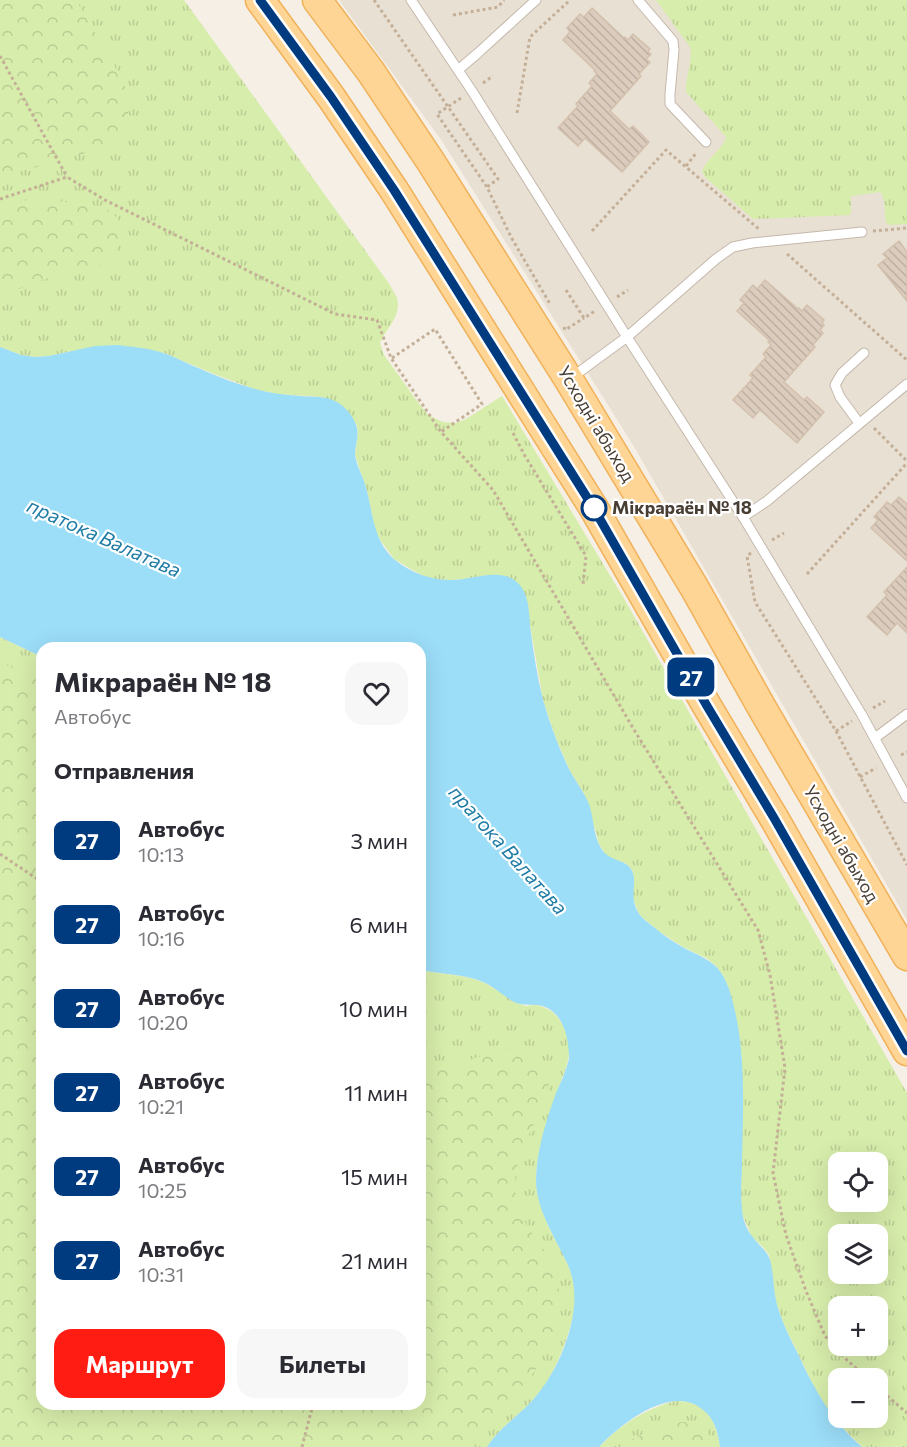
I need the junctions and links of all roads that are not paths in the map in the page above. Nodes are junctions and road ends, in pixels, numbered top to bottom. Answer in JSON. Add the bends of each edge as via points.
{"nodes":[{"id":1,"x":260,"y":0,"type":"edge"},
{"id":2,"x":317,"y":0,"type":"edge"},
{"id":3,"x":411,"y":0,"type":"edge"},
{"id":4,"x":536,"y":0,"type":"edge"},
{"id":5,"x":638,"y":0,"type":"edge"},
{"id":6,"x":458,"y":70,"type":"junction"},
{"id":7,"x":706,"y":142,"type":"road end"},
{"id":8,"x":862,"y":232,"type":"road end"},
{"id":9,"x":627,"y":337,"type":"junction"},
{"id":10,"x":864,"y":353,"type":"dead end"},
{"id":11,"x":569,"y":380,"type":"junction"},
{"id":12,"x":907,"y":384,"type":"edge"},
{"id":13,"x":862,"y":421,"type":"junction"},
{"id":14,"x":743,"y":517,"type":"junction"},
{"id":15,"x":907,"y":714,"type":"edge"},
{"id":16,"x":875,"y":738,"type":"junction"},
{"id":17,"x":907,"y":798,"type":"edge"},
{"id":18,"x":907,"y":956,"type":"edge"},
{"id":19,"x":907,"y":1051,"type":"edge"}],
"edges":[{"from":1,"to":19,"type":"main road","via":[[394,190],[593,507]]},
{"from":2,"to":11,"type":"main road","name":"Усходні абыход","via":[[431,162]]},
{"from":3,"to":6,"type":"lane"},
{"from":4,"to":6,"type":"lane"},
{"from":5,"to":7,"type":"lane","via":[[673,41],[670,104]]},
{"from":6,"to":9,"type":"lane"},
{"from":8,"to":9,"type":"lane","via":[[733,247]]},
{"from":9,"to":11,"type":"lane"},
{"from":9,"to":14,"type":"lane"},
{"from":10,"to":13,"type":"lane","via":[[835,385],[840,397]]},
{"from":11,"to":18,"type":"main road","name":"Усходні абыход","via":[[694,587]]},
{"from":12,"to":13,"type":"lane"},
{"from":13,"to":14,"type":"lane"},
{"from":14,"to":16,"type":"lane"},
{"from":15,"to":16,"type":"lane"},
{"from":16,"to":17,"type":"lane"}]}
